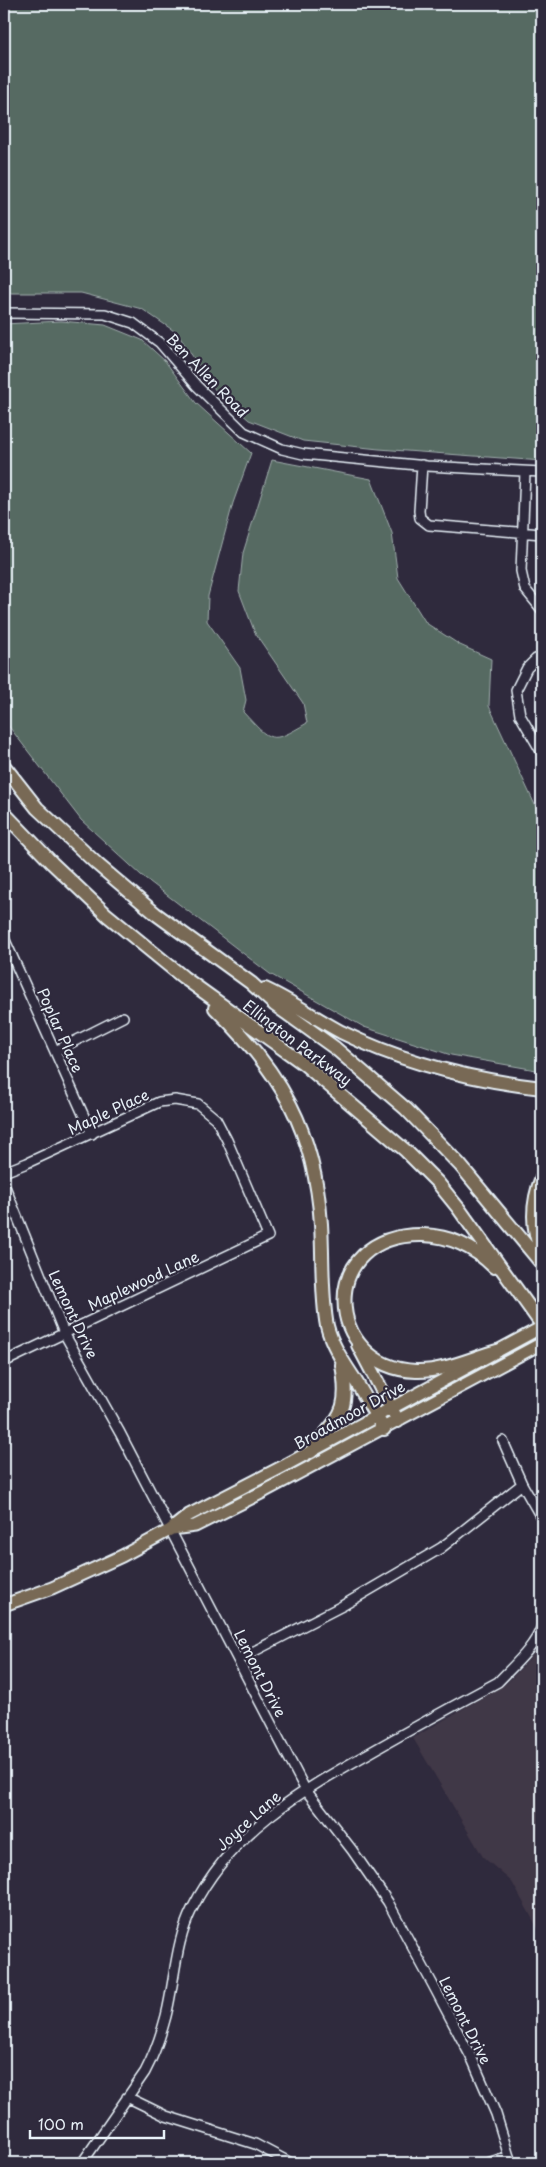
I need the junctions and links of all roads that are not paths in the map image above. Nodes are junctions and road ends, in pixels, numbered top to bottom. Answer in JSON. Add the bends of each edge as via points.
{"nodes":[{"id":1,"x":4,"y":313,"type":"edge"},
{"id":2,"x":422,"y":465,"type":"junction"},
{"id":3,"x":525,"y":472,"type":"junction"},
{"id":4,"x":542,"y":472,"type":"edge"},
{"id":5,"x":522,"y":532,"type":"junction"},
{"id":6,"x":542,"y":534,"type":"edge"},
{"id":7,"x":542,"y":610,"type":"edge"},
{"id":8,"x":542,"y":657,"type":"edge"},
{"id":9,"x":542,"y":754,"type":"edge"},
{"id":10,"x":4,"y":766,"type":"edge"},
{"id":11,"x":4,"y":813,"type":"edge"},
{"id":12,"x":4,"y":938,"type":"edge"},
{"id":13,"x":183,"y":977,"type":"junction"},
{"id":14,"x":251,"y":982,"type":"junction"},
{"id":15,"x":123,"y":1017,"type":"dead end"},
{"id":16,"x":55,"y":1051,"type":"junction"},
{"id":17,"x":542,"y":1088,"type":"edge"},
{"id":18,"x":92,"y":1134,"type":"junction"},
{"id":19,"x":4,"y":1172,"type":"edge"},
{"id":20,"x":542,"y":1177,"type":"edge"},
{"id":21,"x":4,"y":1184,"type":"edge"},
{"id":22,"x":268,"y":1236,"type":"joint"},
{"id":23,"x":542,"y":1253,"type":"edge"},
{"id":24,"x":542,"y":1264,"type":"edge"},
{"id":25,"x":527,"y":1302,"type":"junction"},
{"id":26,"x":542,"y":1326,"type":"edge"},
{"id":27,"x":352,"y":1331,"type":"junction"},
{"id":28,"x":64,"y":1333,"type":"junction"},
{"id":29,"x":542,"y":1343,"type":"edge"},
{"id":30,"x":497,"y":1351,"type":"junction"},
{"id":31,"x":341,"y":1357,"type":"junction"},
{"id":32,"x":4,"y":1362,"type":"edge"},
{"id":33,"x":390,"y":1409,"type":"junction"},
{"id":34,"x":376,"y":1417,"type":"junction"},
{"id":35,"x":398,"y":1420,"type":"junction"},
{"id":36,"x":384,"y":1429,"type":"junction"},
{"id":37,"x":503,"y":1441,"type":"dead end"},
{"id":38,"x":311,"y":1452,"type":"junction"},
{"id":39,"x":522,"y":1484,"type":"junction"},
{"id":40,"x":542,"y":1519,"type":"edge"},
{"id":41,"x":170,"y":1530,"type":"junction"},
{"id":42,"x":4,"y":1605,"type":"edge"},
{"id":43,"x":542,"y":1626,"type":"edge"},
{"id":44,"x":239,"y":1659,"type":"junction"},
{"id":45,"x":306,"y":1789,"type":"junction"},
{"id":46,"x":127,"y":2097,"type":"junction"},
{"id":47,"x":510,"y":2160,"type":"edge"},
{"id":48,"x":82,"y":2163,"type":"edge"},
{"id":49,"x":291,"y":2163,"type":"edge"},
{"id":50,"x":488,"y":2163,"type":"edge"}],
"edges":[{"from":1,"to":2,"type":"street","name":"Ben Allen Road","via":[[104,314],[133,323],[160,343],[218,409],[244,432],[263,442],[303,454]]},
{"from":2,"to":3,"type":"street","name":"Ben Allen Road"},
{"from":2,"to":5,"type":"street","via":[[419,511],[428,525]]},
{"from":3,"to":4,"type":"street","name":"Ben Allen Road"},
{"from":3,"to":5,"type":"street"},
{"from":5,"to":6,"type":"street"},
{"from":5,"to":7,"type":"street","via":[[522,578],[525,589]]},
{"from":8,"to":9,"type":"street","via":[[527,668],[516,690],[520,715]]},
{"from":10,"to":14,"type":"highway","name":"Ellington Parkway","via":[[37,808],[78,848],[156,914]]},
{"from":11,"to":13,"type":"highway","name":"Ellington Parkway","via":[[106,915]]},
{"from":12,"to":16,"type":"street","name":"Poplar Place"},
{"from":13,"to":25,"type":"highway","name":"Ellington Parkway","via":[[304,1064],[406,1151],[459,1209]]},
{"from":13,"to":31,"type":"highway","via":[[262,1058],[299,1120],[317,1186],[327,1326]]},
{"from":14,"to":17,"type":"highway","via":[[343,1032],[390,1052],[468,1076]]},
{"from":14,"to":24,"type":"highway","name":"Ellington Parkway","via":[[275,1005],[359,1068],[425,1127],[481,1188]]},
{"from":15,"to":16,"type":"street"},
{"from":16,"to":18,"type":"street","name":"Poplar Place"},
{"from":18,"to":19,"type":"street","name":"Maple Place"},
{"from":18,"to":22,"type":"street","name":"Maple Place","via":[[159,1102],[175,1100],[198,1104],[216,1119]]},
{"from":20,"to":23,"type":"highway","via":[[536,1192],[533,1220]]},
{"from":21,"to":28,"type":"street","name":"Lemont Drive"},
{"from":22,"to":28,"type":"street","name":"Maplewood Lane"},
{"from":25,"to":26,"type":"highway","name":"Ellington Parkway"},
{"from":25,"to":27,"type":"highway","via":[[472,1248],[443,1237],[406,1236],[371,1248],[353,1267],[345,1292]]},
{"from":26,"to":30,"type":"main road","name":"Broadmoor Drive"},
{"from":27,"to":30,"type":"highway","via":[[365,1349],[382,1362],[406,1370],[430,1370]]},
{"from":27,"to":33,"type":"highway"},
{"from":28,"to":32,"type":"street","name":"Maplewood Lane"},
{"from":28,"to":41,"type":"street","name":"Lemont Drive"},
{"from":29,"to":35,"type":"main road","name":"Broadmoor Drive"},
{"from":30,"to":33,"type":"main road","name":"Broadmoor Drive"},
{"from":31,"to":34,"type":"highway"},
{"from":31,"to":38,"type":"highway","via":[[346,1390],[344,1404],[334,1424]]},
{"from":33,"to":34,"type":"main road","name":"Broadmoor Drive"},
{"from":33,"to":35,"type":"highway"},
{"from":34,"to":36,"type":"highway"},
{"from":34,"to":38,"type":"main road","name":"Broadmoor Drive"},
{"from":35,"to":36,"type":"main road","name":"Broadmoor Drive"},
{"from":36,"to":41,"type":"main road","name":"Broadmoor Drive","via":[[195,1526]]},
{"from":37,"to":39,"type":"street"},
{"from":38,"to":41,"type":"main road","name":"Broadmoor Drive","via":[[189,1515]]},
{"from":39,"to":40,"type":"street"},
{"from":39,"to":44,"type":"street","via":[[441,1548],[342,1606]]},
{"from":41,"to":42,"type":"main road","name":"Broadmoor Drive","via":[[89,1573]]},
{"from":41,"to":44,"type":"street","name":"Lemont Drive"},
{"from":43,"to":45,"type":"street","name":"Joyce Lane","via":[[522,1656],[498,1682]]},
{"from":44,"to":45,"type":"street","name":"Lemont Drive"},
{"from":45,"to":46,"type":"street","name":"Joyce Lane","via":[[233,1848],[212,1874],[191,1910],[177,1950],[166,2015],[153,2056]]},
{"from":45,"to":47,"type":"street","name":"Lemont Drive","via":[[388,1902],[473,2061],[500,2122]]},
{"from":46,"to":48,"type":"street","name":"Joyce Lane"},
{"from":46,"to":49,"type":"street","via":[[166,2116],[255,2144]]},
{"from":47,"to":50,"type":"street"}]}
